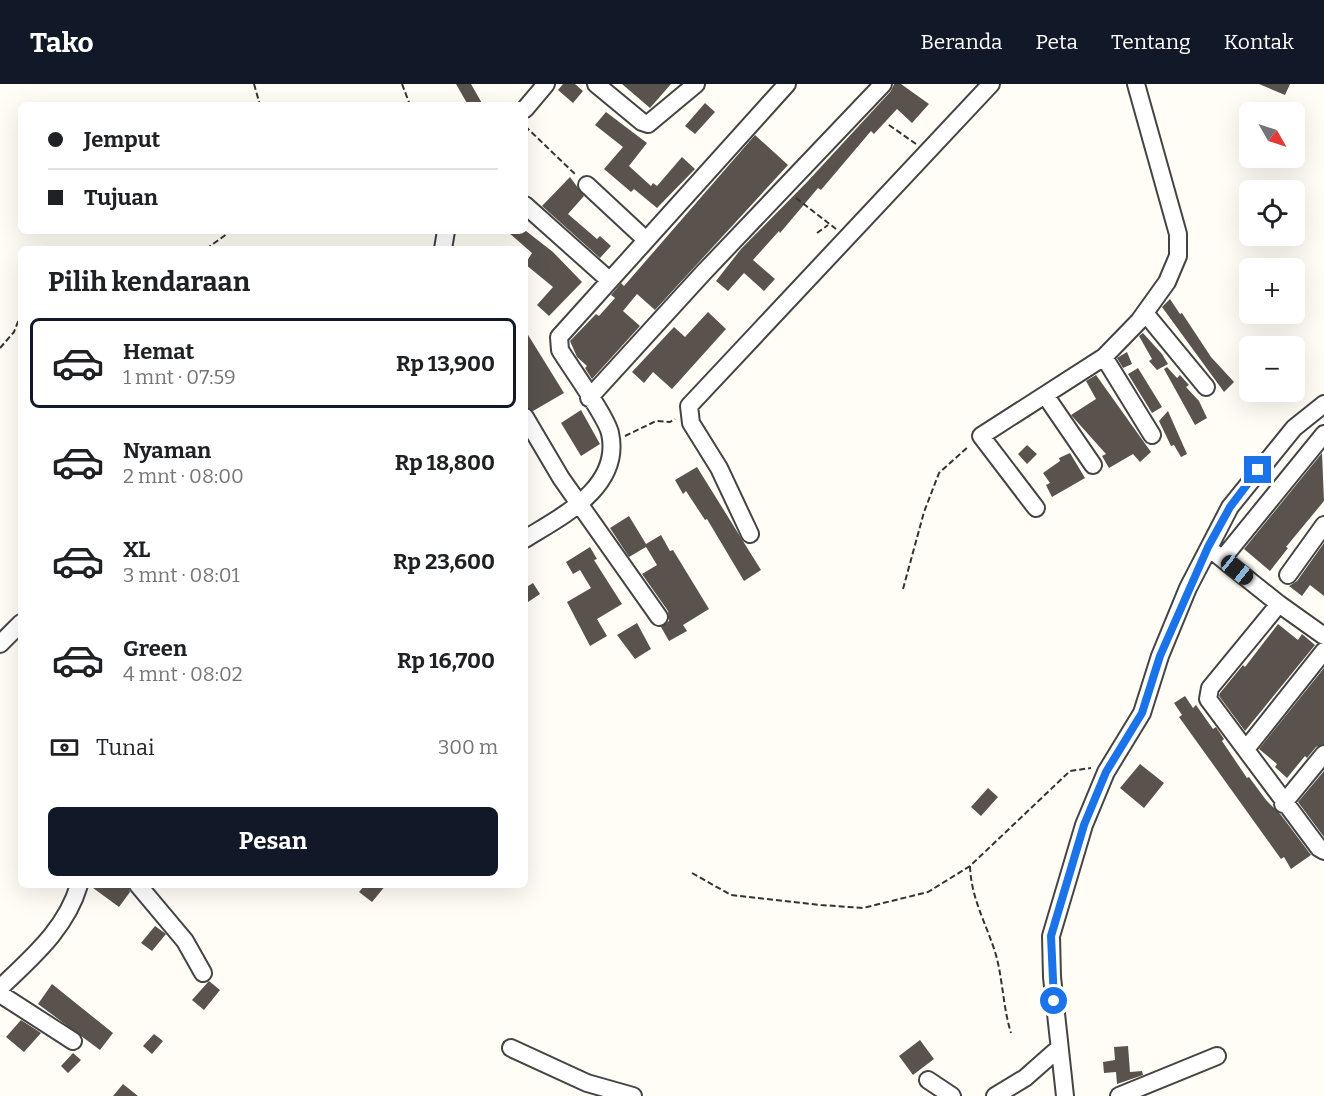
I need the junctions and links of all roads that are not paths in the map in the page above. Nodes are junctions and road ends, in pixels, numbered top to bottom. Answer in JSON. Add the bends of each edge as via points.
{"nodes":[{"id":1,"x":546,"y":84,"type":"edge"},
{"id":2,"x":596,"y":84,"type":"edge"},
{"id":3,"x":696,"y":84,"type":"edge"},
{"id":4,"x":787,"y":84,"type":"edge"},
{"id":5,"x":884,"y":84,"type":"edge"},
{"id":6,"x":991,"y":84,"type":"edge"},
{"id":7,"x":1136,"y":84,"type":"edge"},
{"id":8,"x":528,"y":105,"type":"edge"},
{"id":9,"x":587,"y":185,"type":"road end"},
{"id":10,"x":528,"y":208,"type":"edge"},
{"id":11,"x":645,"y":239,"type":"junction"},
{"id":12,"x":609,"y":280,"type":"junction"},
{"id":13,"x":1145,"y":313,"type":"junction"},
{"id":14,"x":1104,"y":357,"type":"junction"},
{"id":15,"x":1206,"y":387,"type":"dead end"},
{"id":16,"x":1045,"y":395,"type":"junction"},
{"id":17,"x":589,"y":398,"type":"junction"},
{"id":18,"x":1324,"y":404,"type":"edge"},
{"id":19,"x":528,"y":421,"type":"edge"},
{"id":20,"x":1324,"y":434,"type":"edge"},
{"id":21,"x":1152,"y":435,"type":"dead end"},
{"id":22,"x":1093,"y":465,"type":"dead end"},
{"id":23,"x":580,"y":503,"type":"junction"},
{"id":24,"x":1036,"y":507,"type":"dead end"},
{"id":25,"x":1324,"y":525,"type":"edge"},
{"id":26,"x":750,"y":534,"type":"dead end"},
{"id":27,"x":528,"y":537,"type":"edge"},
{"id":28,"x":1208,"y":547,"type":"junction"},
{"id":29,"x":1223,"y":558,"type":"junction"},
{"id":30,"x":1288,"y":575,"type":"dead end"},
{"id":31,"x":1279,"y":604,"type":"junction"},
{"id":32,"x":659,"y":617,"type":"dead end"},
{"id":33,"x":18,"y":626,"type":"edge"},
{"id":34,"x":1324,"y":636,"type":"edge"},
{"id":35,"x":0,"y":644,"type":"edge"},
{"id":36,"x":1324,"y":651,"type":"edge"},
{"id":37,"x":1246,"y":749,"type":"junction"},
{"id":38,"x":1324,"y":754,"type":"edge"},
{"id":39,"x":1283,"y":804,"type":"junction"},
{"id":40,"x":1324,"y":851,"type":"edge"},
{"id":41,"x":78,"y":888,"type":"edge"},
{"id":42,"x":141,"y":888,"type":"edge"},
{"id":43,"x":203,"y":973,"type":"dead end"},
{"id":44,"x":0,"y":988,"type":"edge"},
{"id":45,"x":0,"y":994,"type":"edge"},
{"id":46,"x":73,"y":1041,"type":"dead end"},
{"id":47,"x":511,"y":1048,"type":"dead end"},
{"id":48,"x":1059,"y":1048,"type":"junction"},
{"id":49,"x":1217,"y":1056,"type":"dead end"},
{"id":50,"x":928,"y":1080,"type":"dead end"},
{"id":51,"x":1062,"y":1095,"type":"edge"},
{"id":52,"x":633,"y":1096,"type":"edge"},
{"id":53,"x":952,"y":1096,"type":"edge"},
{"id":54,"x":995,"y":1096,"type":"edge"},
{"id":55,"x":1119,"y":1096,"type":"edge"}],
"edges":[{"from":1,"to":8,"type":"street"},
{"from":2,"to":3,"type":"street","via":[[648,124]]},
{"from":4,"to":11,"type":"street"},
{"from":5,"to":17,"type":"street"},
{"from":6,"to":26,"type":"street","via":[[688,406],[692,423],[719,468]]},
{"from":7,"to":13,"type":"street","via":[[1178,234],[1178,256],[1167,282]]},
{"from":9,"to":11,"type":"street"},
{"from":10,"to":12,"type":"street"},
{"from":11,"to":12,"type":"street"},
{"from":12,"to":17,"type":"street","via":[[559,337],[558,344]]},
{"from":13,"to":14,"type":"street"},
{"from":13,"to":15,"type":"street"},
{"from":14,"to":16,"type":"street"},
{"from":14,"to":21,"type":"street"},
{"from":16,"to":22,"type":"street"},
{"from":16,"to":24,"type":"street","via":[[981,436]]},
{"from":17,"to":23,"type":"street","via":[[610,432],[610,460],[602,478]]},
{"from":18,"to":28,"type":"street","via":[[1294,428],[1258,470],[1230,507]]},
{"from":19,"to":23,"type":"street","via":[[548,459]]},
{"from":20,"to":29,"type":"street"},
{"from":23,"to":27,"type":"street","via":[[571,513]]},
{"from":23,"to":32,"type":"street"},
{"from":25,"to":30,"type":"street"},
{"from":28,"to":29,"type":"street"},
{"from":28,"to":48,"type":"street","via":[[1160,656],[1142,713],[1106,772],[1084,825],[1051,936]]},
{"from":29,"to":31,"type":"street"},
{"from":31,"to":34,"type":"street"},
{"from":31,"to":37,"type":"street","via":[[1208,695]]},
{"from":33,"to":35,"type":"street"},
{"from":36,"to":37,"type":"street"},
{"from":37,"to":39,"type":"street"},
{"from":38,"to":39,"type":"street"},
{"from":39,"to":40,"type":"street"},
{"from":41,"to":44,"type":"street","via":[[68,916]]},
{"from":42,"to":43,"type":"street","via":[[185,941]]},
{"from":45,"to":46,"type":"street"},
{"from":47,"to":52,"type":"street","via":[[587,1083]]},
{"from":48,"to":51,"type":"street"},
{"from":48,"to":54,"type":"street","via":[[1025,1078]]},
{"from":49,"to":55,"type":"street"},
{"from":50,"to":53,"type":"street"}]}
